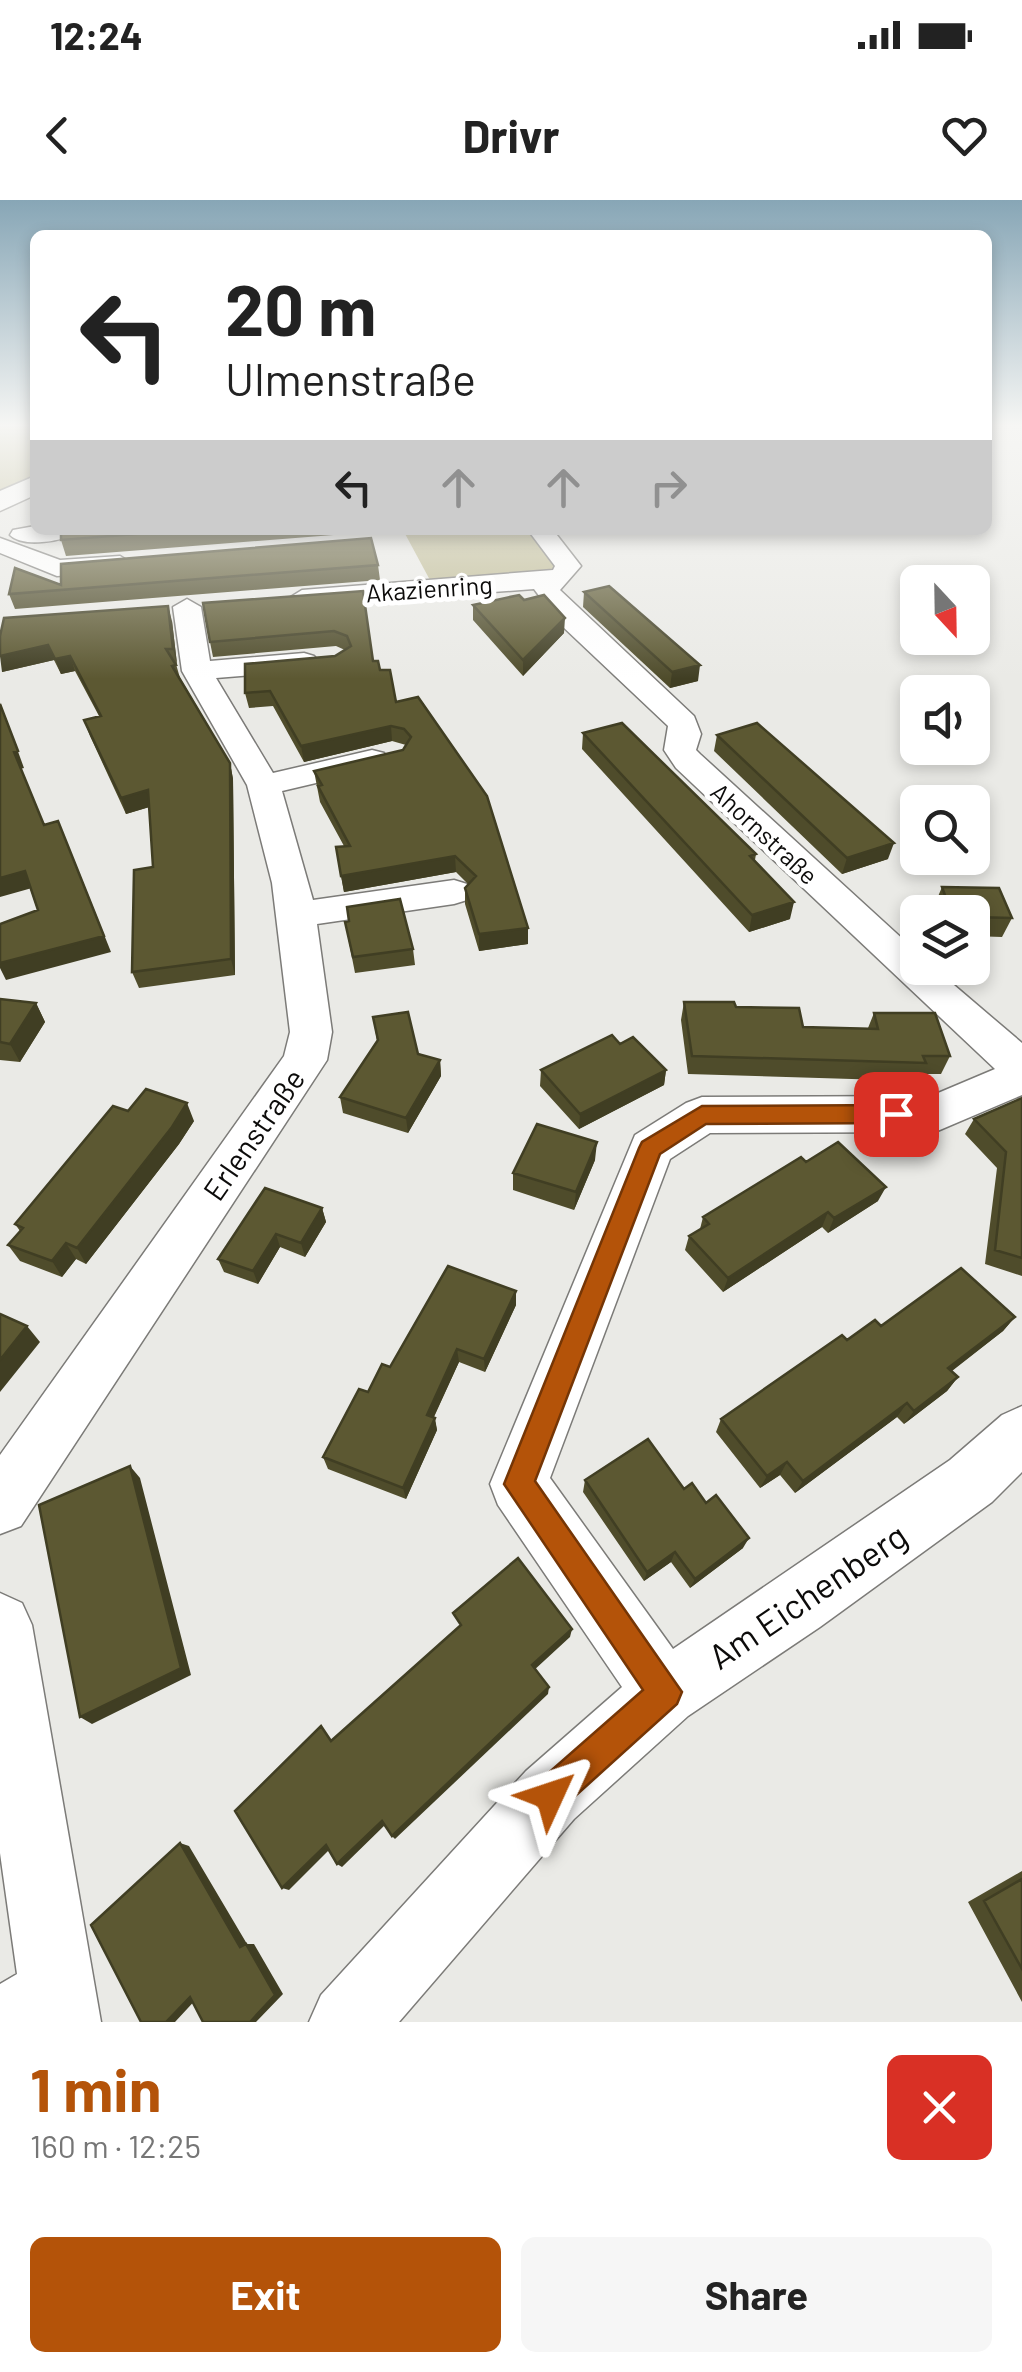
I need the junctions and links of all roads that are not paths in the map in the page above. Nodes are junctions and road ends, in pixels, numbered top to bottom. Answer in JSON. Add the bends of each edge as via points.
{"nodes":[{"id":1,"x":544,"y":535,"type":"edge"},
{"id":2,"x":15,"y":539,"type":"edge"},
{"id":3,"x":137,"y":563,"type":"edge"},
{"id":4,"x":549,"y":580,"type":"junction"},
{"id":5,"x":278,"y":600,"type":"edge"},
{"id":6,"x":187,"y":607,"type":"dead end"},
{"id":7,"x":336,"y":659,"type":"edge"},
{"id":8,"x":196,"y":672,"type":"junction"},
{"id":9,"x":393,"y":755,"type":"edge"},
{"id":10,"x":264,"y":785,"type":"junction"},
{"id":11,"x":454,"y":892,"type":"dead end"},
{"id":12,"x":298,"y":915,"type":"junction"},
{"id":13,"x":1022,"y":1068,"type":"edge"},
{"id":14,"x":1022,"y":1076,"type":"edge"},
{"id":15,"x":1022,"y":1434,"type":"edge"},
{"id":16,"x":0,"y":1502,"type":"edge"},
{"id":17,"x":0,"y":1625,"type":"edge"},
{"id":18,"x":665,"y":1692,"type":"junction"},
{"id":19,"x":42,"y":2013,"type":"edge"},
{"id":20,"x":348,"y":2022,"type":"edge"}],
"edges":[{"from":1,"to":4,"type":"street","via":[[568,566]]},
{"from":2,"to":3,"type":"street","via":[[58,568]]},
{"from":4,"to":5,"type":"street","name":"Akazienring"},
{"from":4,"to":13,"type":"street","name":"Ahornstraße","via":[[547,591],[571,619],[683,723],[680,750],[688,761]]},
{"from":6,"to":8,"type":"street","name":"Erlenstraße"},
{"from":7,"to":8,"type":"street"},
{"from":8,"to":10,"type":"street","name":"Erlenstraße"},
{"from":9,"to":10,"type":"street"},
{"from":10,"to":12,"type":"street","name":"Erlenstraße"},
{"from":11,"to":12,"type":"street"},
{"from":12,"to":16,"type":"street","name":"Erlenstraße","via":[[311,1032],[305,1060]]},
{"from":14,"to":18,"type":"street","via":[[935,1114],[702,1115],[651,1148],[519,1484]]},
{"from":15,"to":18,"type":"street","name":"Am Eichenberg","via":[[971,1481]]},
{"from":17,"to":19,"type":"street"},
{"from":18,"to":20,"type":"street","name":"Am Eichenberg","via":[[550,1796]]}]}
